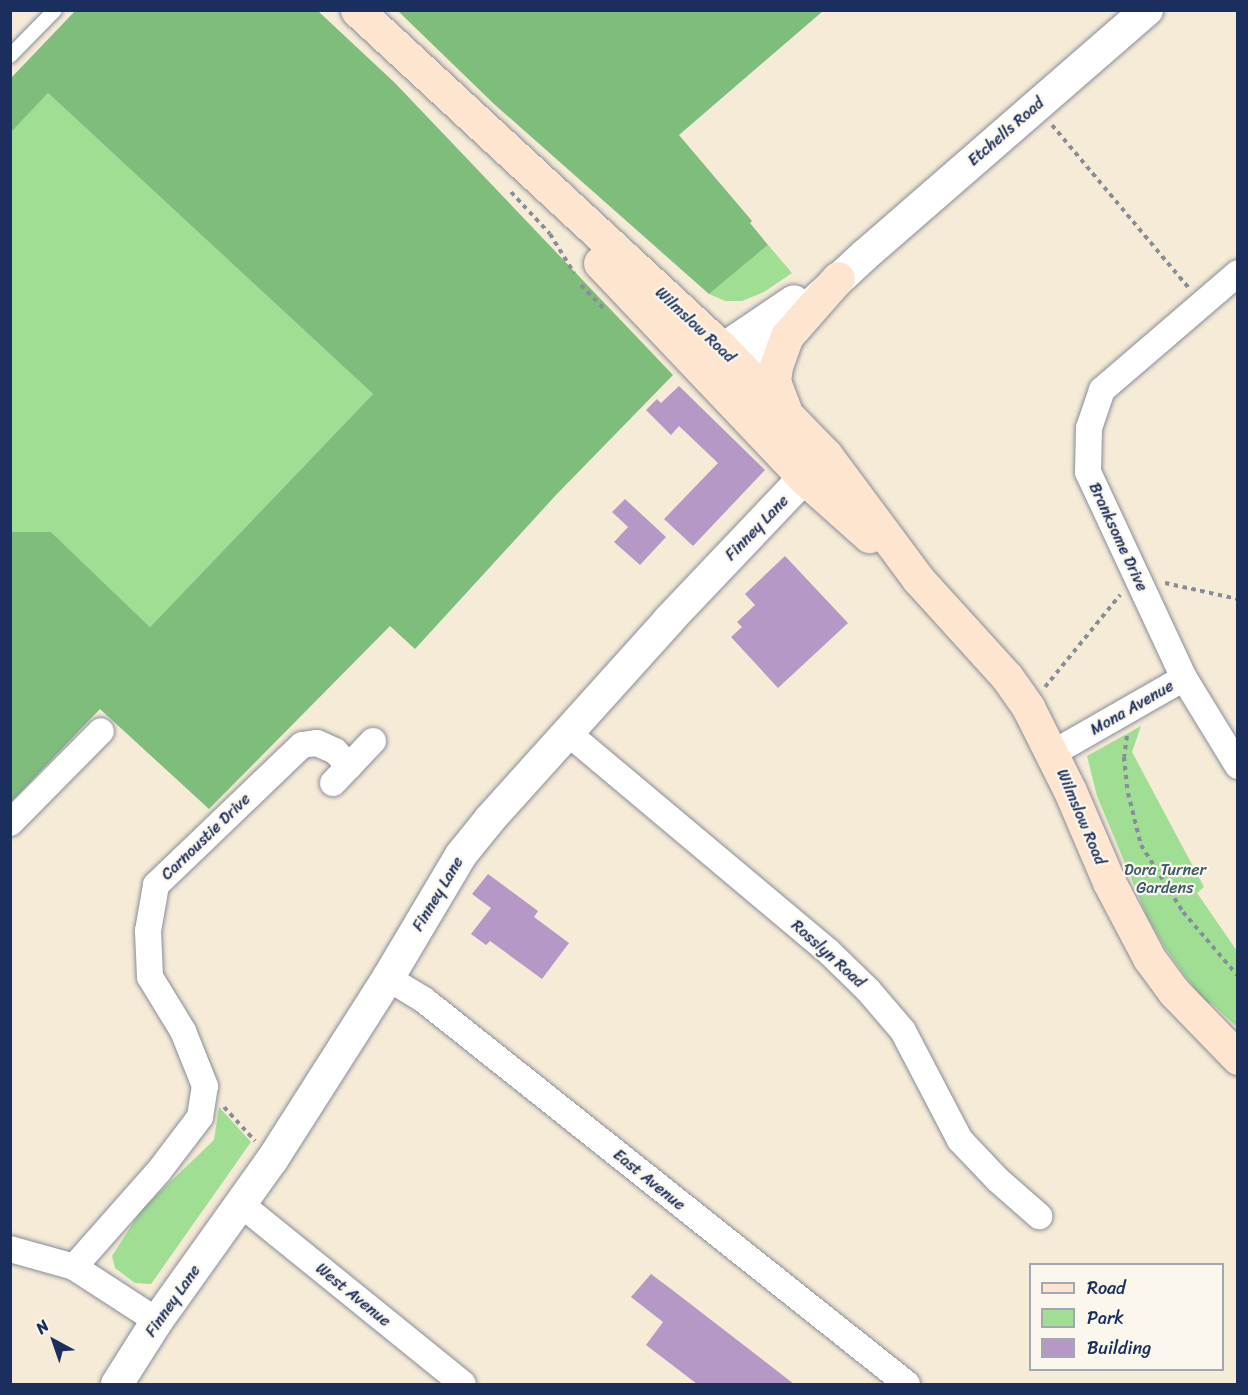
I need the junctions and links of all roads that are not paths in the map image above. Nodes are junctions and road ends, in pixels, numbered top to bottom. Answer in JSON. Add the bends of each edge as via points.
{"nodes":[{"id":1,"x":55,"y":10,"type":"edge"},
{"id":2,"x":357,"y":10,"type":"edge"},
{"id":3,"x":1147,"y":10,"type":"edge"},
{"id":4,"x":10,"y":56,"type":"edge"},
{"id":5,"x":865,"y":255,"type":"junction"},
{"id":6,"x":1238,"y":273,"type":"edge"},
{"id":7,"x":838,"y":278,"type":"junction"},
{"id":8,"x":720,"y":369,"type":"junction"},
{"id":9,"x":785,"y":410,"type":"junction"},
{"id":10,"x":816,"y":467,"type":"junction"},
{"id":11,"x":1184,"y":678,"type":"junction"},
{"id":12,"x":100,"y":731,"type":"dead end"},
{"id":13,"x":568,"y":733,"type":"junction"},
{"id":14,"x":373,"y":741,"type":"dead end"},
{"id":15,"x":1053,"y":753,"type":"junction"},
{"id":16,"x":1238,"y":766,"type":"edge"},
{"id":17,"x":10,"y":823,"type":"edge"},
{"id":18,"x":388,"y":978,"type":"junction"},
{"id":19,"x":1238,"y":1058,"type":"edge"},
{"id":20,"x":242,"y":1205,"type":"junction"},
{"id":21,"x":1039,"y":1216,"type":"dead end"},
{"id":22,"x":10,"y":1249,"type":"edge"},
{"id":23,"x":75,"y":1267,"type":"junction"},
{"id":24,"x":157,"y":1321,"type":"junction"},
{"id":25,"x":117,"y":1384,"type":"edge"},
{"id":26,"x":464,"y":1384,"type":"edge"},
{"id":27,"x":907,"y":1384,"type":"edge"}],
"edges":[{"from":1,"to":4,"type":"lane"},
{"from":2,"to":8,"type":"main road","name":"Wilmslow Road","via":[[447,94]]},
{"from":3,"to":5,"type":"street","name":"Etchells Road"},
{"from":5,"to":7,"type":"street","name":"Etchells Road"},
{"from":5,"to":8,"type":"street","name":"Etchells Road"},
{"from":6,"to":11,"type":"street","name":"Branksome Drive","via":[[1102,390],[1089,428],[1088,472]]},
{"from":7,"to":8,"type":"street","name":"Etchells Road"},
{"from":7,"to":9,"type":"main road","via":[[786,336],[774,381]]},
{"from":8,"to":9,"type":"main road","name":"Wilmslow Road"},
{"from":8,"to":10,"type":"main road","name":"Wilmslow Road"},
{"from":9,"to":10,"type":"main road","name":"Wilmslow Road"},
{"from":10,"to":13,"type":"street","name":"Finney Lane","via":[[669,620]]},
{"from":10,"to":15,"type":"main road","name":"Wilmslow Road","via":[[1006,677]]},
{"from":11,"to":15,"type":"street","name":"Mona Avenue"},
{"from":11,"to":16,"type":"street","name":"Mona Avenue"},
{"from":12,"to":17,"type":"street"},
{"from":13,"to":18,"type":"street","name":"Finney Lane","via":[[461,855]]},
{"from":13,"to":21,"type":"street","name":"Rosslyn Road","via":[[828,951],[868,990],[903,1031],[960,1140]]},
{"from":14,"to":23,"type":"street","name":"Carnoustie Drive","via":[[341,774],[335,751],[317,743],[302,746],[156,885],[147,931],[150,976],[183,1031],[206,1086],[200,1117],[159,1172]]},
{"from":15,"to":19,"type":"main road","name":"Wilmslow Road","via":[[1109,882],[1149,958],[1174,992]]},
{"from":18,"to":20,"type":"street","name":"Finney Lane"},
{"from":18,"to":27,"type":"street","name":"East Avenue","via":[[424,1000]]},
{"from":20,"to":24,"type":"street","name":"Finney Lane"},
{"from":20,"to":26,"type":"street","name":"West Avenue"},
{"from":22,"to":23,"type":"street"},
{"from":23,"to":24,"type":"street"},
{"from":24,"to":25,"type":"street","name":"Finney Lane"}]}
